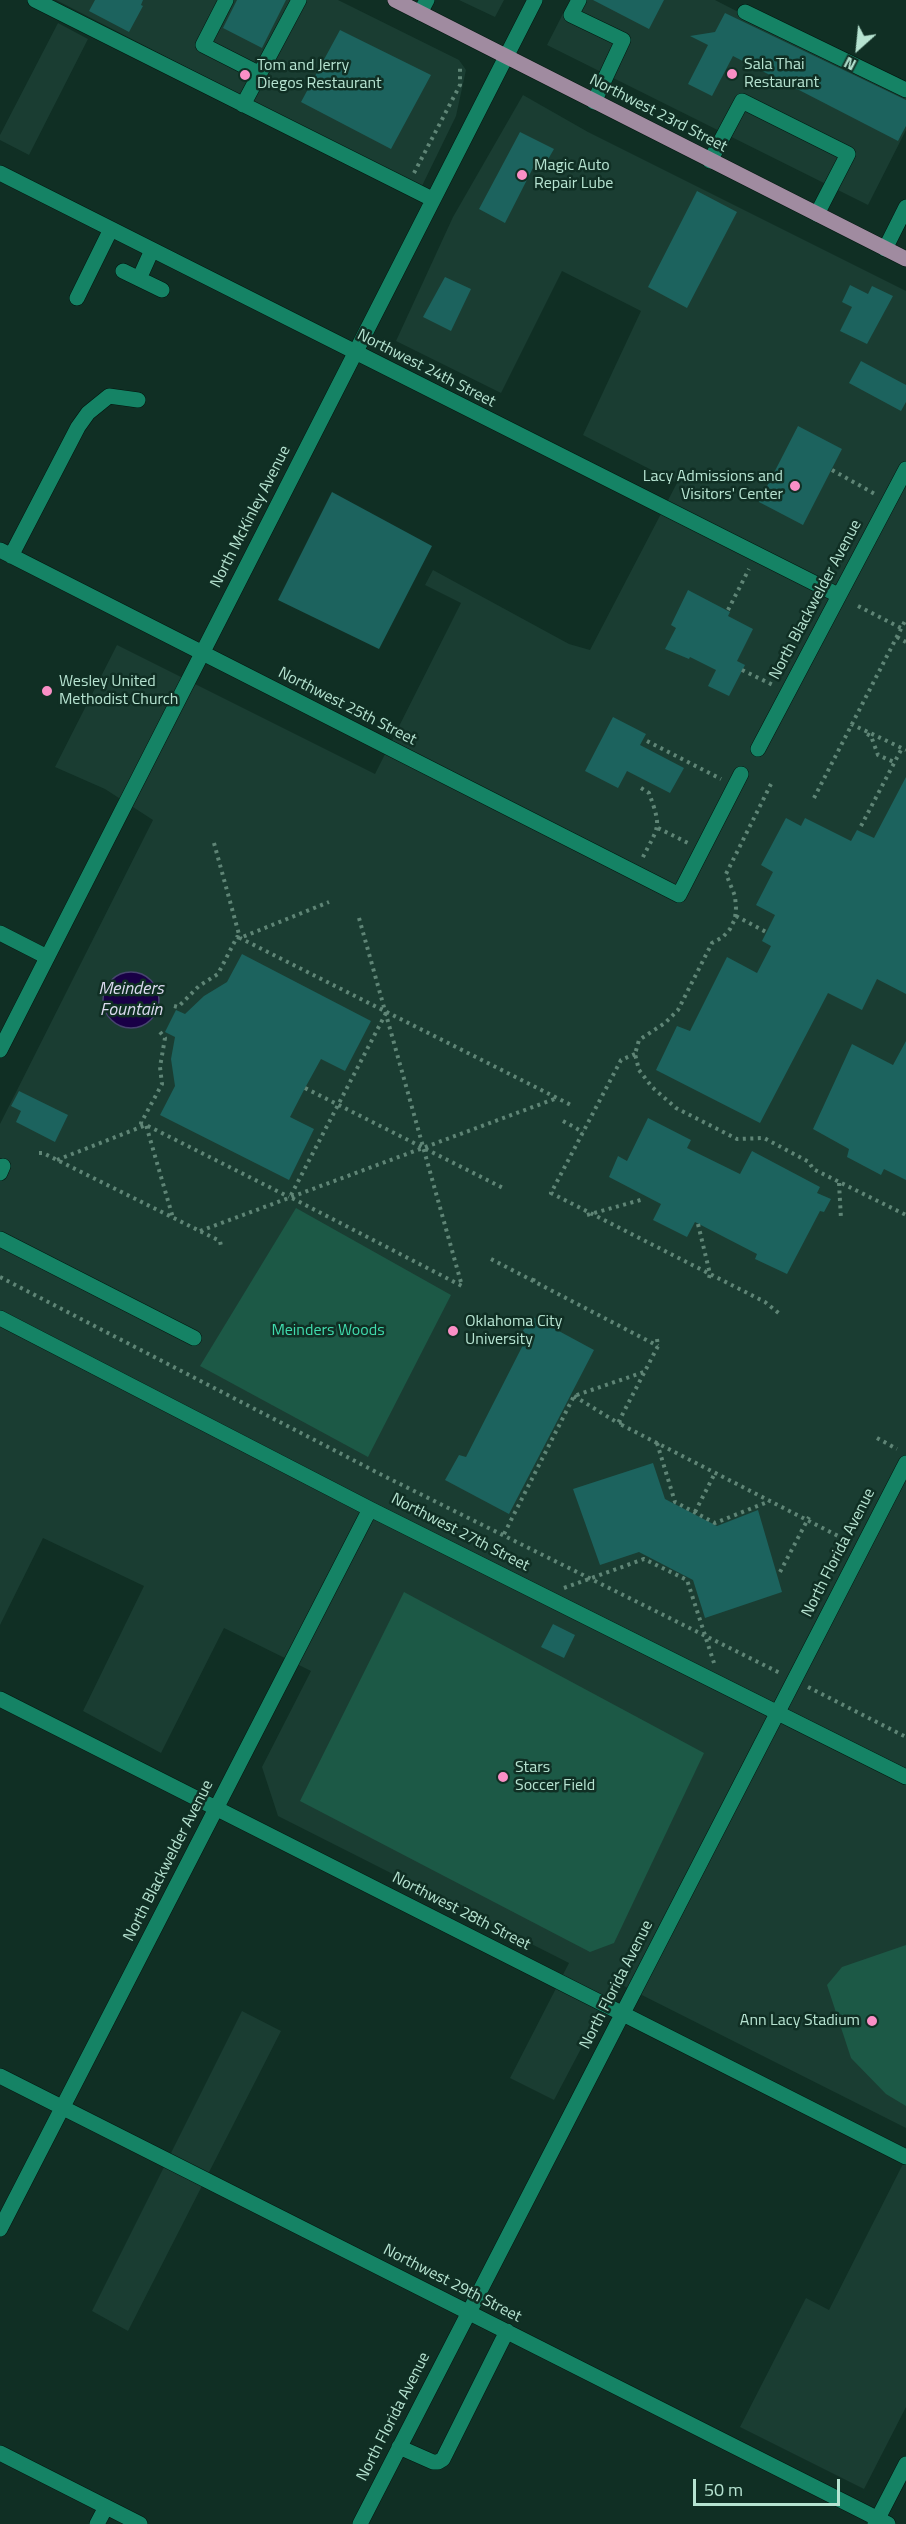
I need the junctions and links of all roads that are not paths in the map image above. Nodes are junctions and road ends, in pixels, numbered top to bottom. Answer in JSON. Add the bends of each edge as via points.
{"nodes":[{"id":1,"x":35,"y":0,"type":"edge"},
{"id":2,"x":225,"y":0,"type":"edge"},
{"id":3,"x":299,"y":0,"type":"edge"},
{"id":4,"x":395,"y":0,"type":"edge"},
{"id":5,"x":535,"y":0,"type":"edge"},
{"id":6,"x":579,"y":0,"type":"edge"},
{"id":7,"x":424,"y":7,"type":"edge"},
{"id":8,"x":745,"y":12,"type":"dead end"},
{"id":9,"x":506,"y":57,"type":"junction"},
{"id":10,"x":260,"y":74,"type":"junction"},
{"id":11,"x":906,"y":90,"type":"edge"},
{"id":12,"x":594,"y":102,"type":"junction"},
{"id":13,"x":243,"y":105,"type":"junction"},
{"id":14,"x":710,"y":161,"type":"junction"},
{"id":15,"x":0,"y":173,"type":"edge"},
{"id":16,"x":432,"y":199,"type":"junction"},
{"id":17,"x":906,"y":207,"type":"edge"},
{"id":18,"x":817,"y":214,"type":"junction"},
{"id":19,"x":111,"y":229,"type":"junction"},
{"id":20,"x":885,"y":249,"type":"junction"},
{"id":21,"x":152,"y":250,"type":"junction"},
{"id":22,"x":906,"y":259,"type":"edge"},
{"id":23,"x":123,"y":271,"type":"dead end"},
{"id":24,"x":140,"y":279,"type":"junction"},
{"id":25,"x":162,"y":290,"type":"dead end"},
{"id":26,"x":77,"y":298,"type":"dead end"},
{"id":27,"x":355,"y":353,"type":"junction"},
{"id":28,"x":138,"y":400,"type":"dead end"},
{"id":29,"x":906,"y":469,"type":"edge"},
{"id":30,"x":5,"y":553,"type":"edge"},
{"id":31,"x":838,"y":595,"type":"junction"},
{"id":32,"x":201,"y":653,"type":"junction"},
{"id":33,"x":758,"y":749,"type":"dead end"},
{"id":34,"x":738,"y":780,"type":"road end"},
{"id":35,"x":0,"y":933,"type":"edge"},
{"id":36,"x":47,"y":957,"type":"junction"},
{"id":37,"x":0,"y":1050,"type":"edge"},
{"id":38,"x":0,"y":1239,"type":"edge"},
{"id":39,"x":0,"y":1318,"type":"edge"},
{"id":40,"x":194,"y":1338,"type":"dead end"},
{"id":41,"x":906,"y":1463,"type":"edge"},
{"id":42,"x":370,"y":1509,"type":"junction"},
{"id":43,"x":0,"y":1699,"type":"edge"},
{"id":44,"x":778,"y":1712,"type":"junction"},
{"id":45,"x":906,"y":1777,"type":"edge"},
{"id":46,"x":216,"y":1808,"type":"junction"},
{"id":47,"x":623,"y":2013,"type":"junction"},
{"id":48,"x":0,"y":2076,"type":"edge"},
{"id":49,"x":63,"y":2108,"type":"junction"},
{"id":50,"x":906,"y":2157,"type":"edge"},
{"id":51,"x":0,"y":2229,"type":"edge"},
{"id":52,"x":468,"y":2312,"type":"junction"},
{"id":53,"x":507,"y":2331,"type":"junction"},
{"id":54,"x":399,"y":2447,"type":"junction"},
{"id":55,"x":0,"y":2453,"type":"edge"},
{"id":56,"x":906,"y":2464,"type":"edge"},
{"id":57,"x":106,"y":2507,"type":"junction"},
{"id":58,"x":880,"y":2522,"type":"edge"},
{"id":59,"x":97,"y":2524,"type":"edge"},
{"id":60,"x":140,"y":2524,"type":"edge"},
{"id":61,"x":360,"y":2524,"type":"edge"}],
"edges":[{"from":1,"to":13,"type":"street"},
{"from":2,"to":10,"type":"street","via":[[202,45]]},
{"from":3,"to":10,"type":"street"},
{"from":4,"to":7,"type":"main road","name":"Northwest 23rd Street"},
{"from":5,"to":9,"type":"street","name":"North McKinley Avenue"},
{"from":6,"to":12,"type":"street","via":[[571,15],[623,40]]},
{"from":7,"to":9,"type":"main road","name":"Northwest 23rd Street"},
{"from":8,"to":11,"type":"street"},
{"from":9,"to":12,"type":"main road","name":"Northwest 23rd Street"},
{"from":9,"to":16,"type":"street","name":"North McKinley Avenue"},
{"from":10,"to":13,"type":"street"},
{"from":12,"to":14,"type":"main road","name":"Northwest 23rd Street"},
{"from":13,"to":16,"type":"street"},
{"from":14,"to":18,"type":"main road","name":"Northwest 23rd Street"},
{"from":14,"to":18,"type":"street","via":[[742,101],[848,154]]},
{"from":15,"to":19,"type":"street","name":"Northwest 24th Street"},
{"from":16,"to":27,"type":"street","name":"North McKinley Avenue"},
{"from":17,"to":20,"type":"street"},
{"from":18,"to":20,"type":"main road","name":"Northwest 23rd Street"},
{"from":19,"to":21,"type":"street","name":"Northwest 24th Street"},
{"from":19,"to":26,"type":"street"},
{"from":20,"to":22,"type":"main road","name":"Northwest 23rd Street"},
{"from":21,"to":24,"type":"street"},
{"from":21,"to":27,"type":"street","name":"Northwest 24th Street"},
{"from":23,"to":24,"type":"street"},
{"from":24,"to":25,"type":"street"},
{"from":27,"to":31,"type":"street","name":"Northwest 24th Street"},
{"from":27,"to":32,"type":"street","name":"North McKinley Avenue"},
{"from":28,"to":30,"type":"street","via":[[109,396],[88,413]]},
{"from":29,"to":31,"type":"street","name":"North Blackwelder Avenue"},
{"from":30,"to":32,"type":"street","name":"Northwest 25th Street"},
{"from":31,"to":33,"type":"street","name":"North Blackwelder Avenue"},
{"from":32,"to":34,"type":"street","name":"Northwest 25th Street","via":[[679,895]]},
{"from":32,"to":36,"type":"street","name":"North McKinley Avenue"},
{"from":35,"to":36,"type":"street"},
{"from":36,"to":37,"type":"street","name":"North McKinley Avenue"},
{"from":38,"to":40,"type":"street"},
{"from":39,"to":42,"type":"street","name":"Northwest 27th Street"},
{"from":41,"to":44,"type":"street","name":"North Florida Avenue"},
{"from":42,"to":44,"type":"street","name":"Northwest 27th Street"},
{"from":42,"to":46,"type":"street","name":"North Blackwelder Avenue"},
{"from":43,"to":46,"type":"street","name":"Northwest 28th Street"},
{"from":44,"to":45,"type":"street","name":"Northwest 27th Street"},
{"from":44,"to":47,"type":"street","name":"North Florida Avenue"},
{"from":46,"to":47,"type":"street","name":"Northwest 28th Street"},
{"from":46,"to":49,"type":"street","name":"North Blackwelder Avenue"},
{"from":47,"to":50,"type":"street","name":"Northwest 28th Street"},
{"from":47,"to":52,"type":"street","name":"North Florida Avenue"},
{"from":48,"to":49,"type":"street","name":"Northwest 29th Street"},
{"from":49,"to":51,"type":"street","name":"North Blackwelder Avenue"},
{"from":49,"to":52,"type":"street","name":"Northwest 29th Street"},
{"from":52,"to":53,"type":"street","name":"Northwest 29th Street"},
{"from":52,"to":54,"type":"street","name":"North Florida Avenue"},
{"from":53,"to":54,"type":"street","via":[[443,2459],[433,2462]]},
{"from":53,"to":58,"type":"street","name":"Northwest 29th Street"},
{"from":54,"to":61,"type":"street","name":"North Florida Avenue"},
{"from":55,"to":57,"type":"street"},
{"from":56,"to":58,"type":"street"},
{"from":57,"to":59,"type":"street"},
{"from":57,"to":60,"type":"street"}]}
